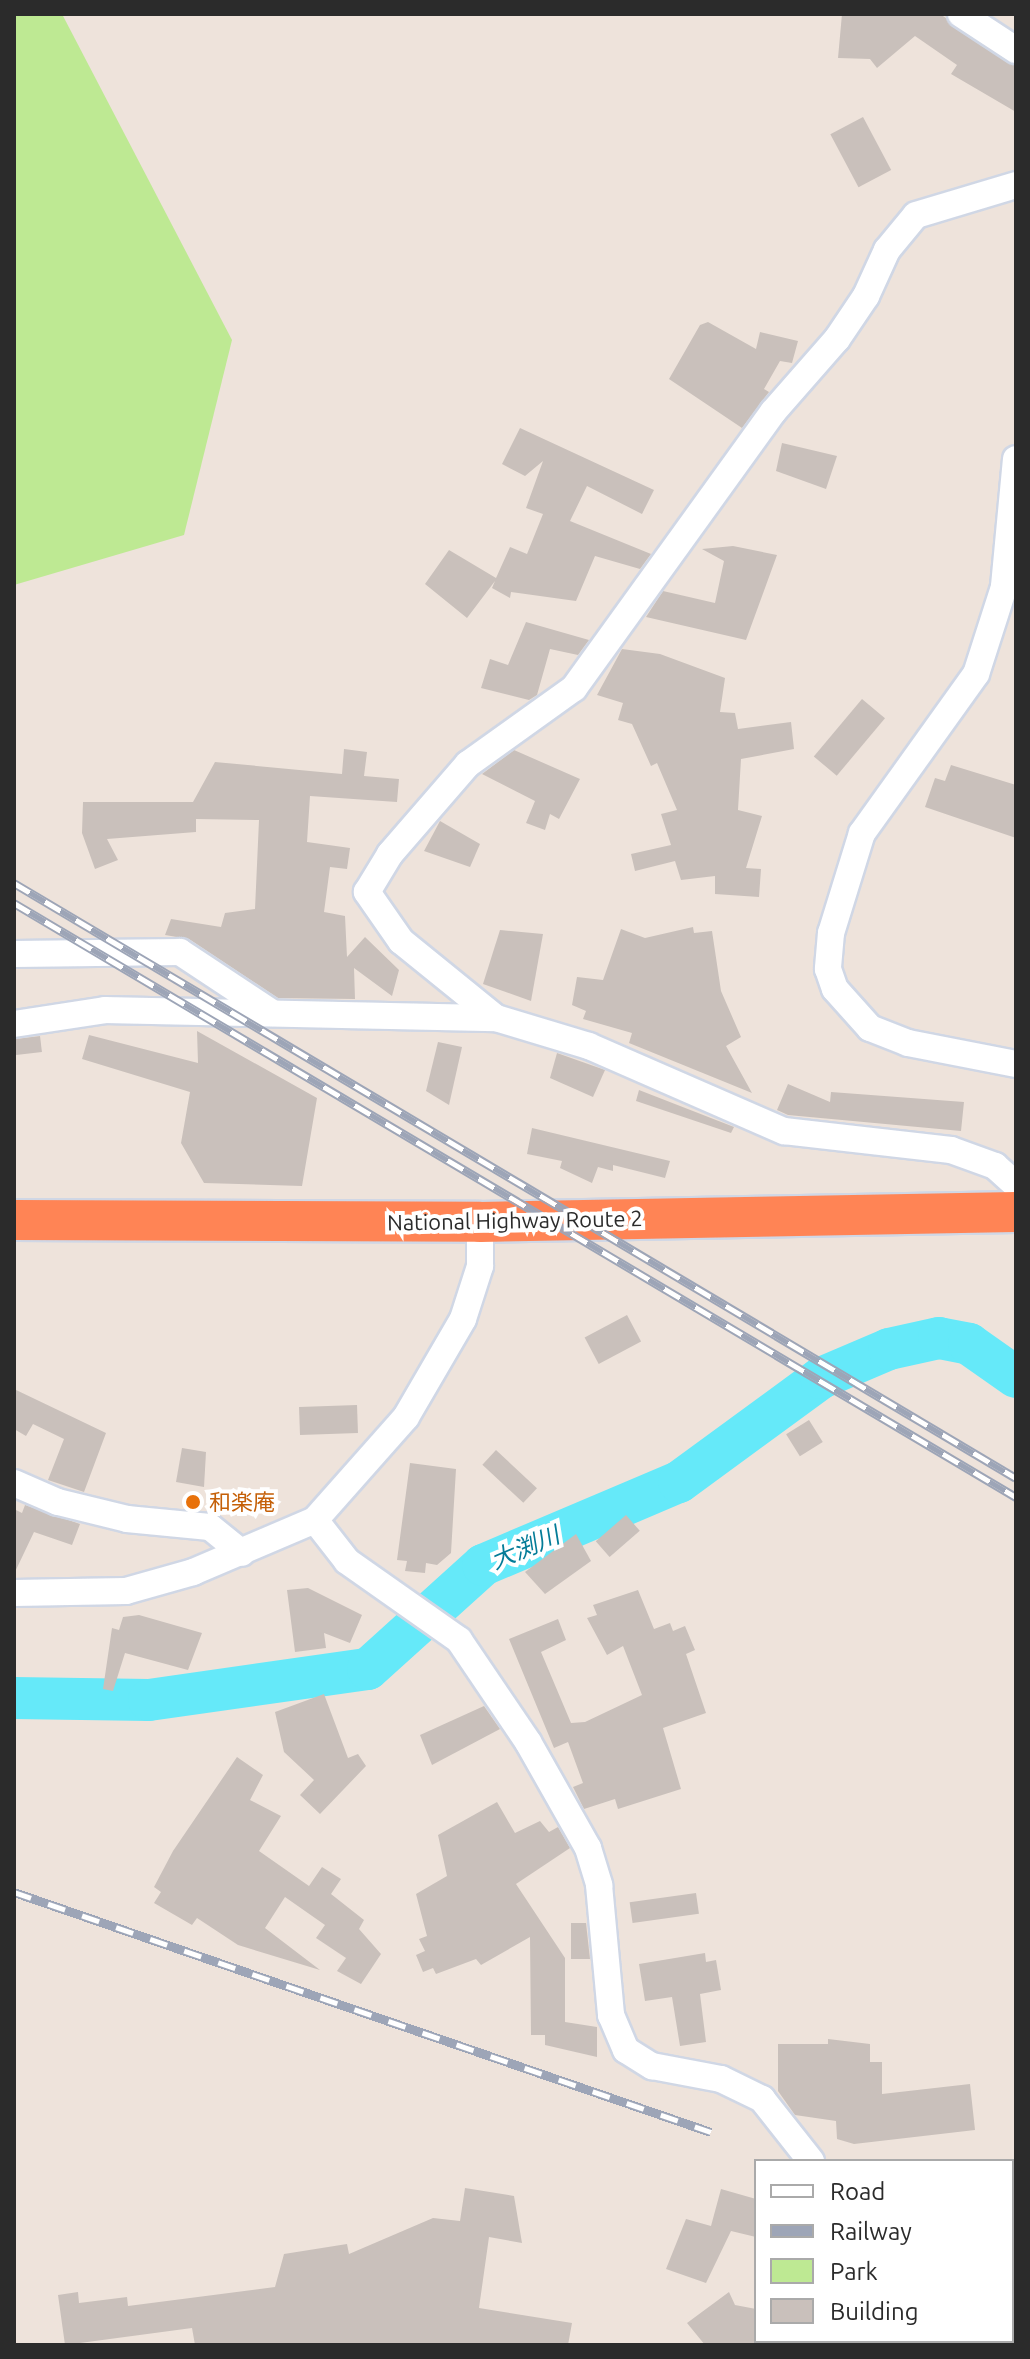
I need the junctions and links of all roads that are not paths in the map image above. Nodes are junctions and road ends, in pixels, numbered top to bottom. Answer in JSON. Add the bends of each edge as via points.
{"nodes":[{"id":1,"x":961,"y":14,"type":"edge"},
{"id":2,"x":1016,"y":50,"type":"edge"},
{"id":3,"x":1016,"y":185,"type":"edge"},
{"id":4,"x":1016,"y":459,"type":"edge"},
{"id":5,"x":14,"y":954,"type":"edge"},
{"id":6,"x":273,"y":1013,"type":"junction"},
{"id":7,"x":496,"y":1018,"type":"junction"},
{"id":8,"x":14,"y":1024,"type":"edge"},
{"id":9,"x":1016,"y":1064,"type":"edge"},
{"id":10,"x":1016,"y":1185,"type":"edge"},
{"id":11,"x":1016,"y":1212,"type":"edge"},
{"id":12,"x":14,"y":1220,"type":"edge"},
{"id":13,"x":480,"y":1222,"type":"junction"},
{"id":14,"x":14,"y":1483,"type":"edge"},
{"id":15,"x":315,"y":1520,"type":"junction"},
{"id":16,"x":242,"y":1553,"type":"junction"},
{"id":17,"x":14,"y":1593,"type":"edge"},
{"id":18,"x":809,"y":2159,"type":"edge"}],
"edges":[{"from":1,"to":2,"type":"street"},
{"from":3,"to":7,"type":"street","via":[[916,215],[887,250],[866,296],[837,339],[773,412],[574,688],[468,764],[390,854],[367,892],[401,941]]},
{"from":4,"to":9,"type":"street","via":[[1004,587],[976,674],[862,833],[831,933],[828,969],[835,989],[870,1028],[908,1043]]},
{"from":5,"to":6,"type":"street","via":[[180,952]]},
{"from":6,"to":7,"type":"street"},
{"from":6,"to":8,"type":"street","via":[[105,1010]]},
{"from":7,"to":10,"type":"street","via":[[589,1046],[784,1131],[951,1150],[995,1166]]},
{"from":11,"to":13,"type":"highway","name":"National Highway Route 2"},
{"from":12,"to":13,"type":"highway","name":"National Highway Route 2"},
{"from":13,"to":15,"type":"street","via":[[480,1266],[463,1319],[406,1417]]},
{"from":14,"to":16,"type":"street","via":[[58,1502],[127,1519],[210,1527]]},
{"from":15,"to":16,"type":"street"},
{"from":15,"to":18,"type":"street","via":[[347,1561],[459,1640],[528,1742],[588,1848],[599,1885],[611,2015],[626,2050],[652,2066],[721,2079],[762,2099]]},
{"from":16,"to":17,"type":"street","via":[[126,1591]]}]}
